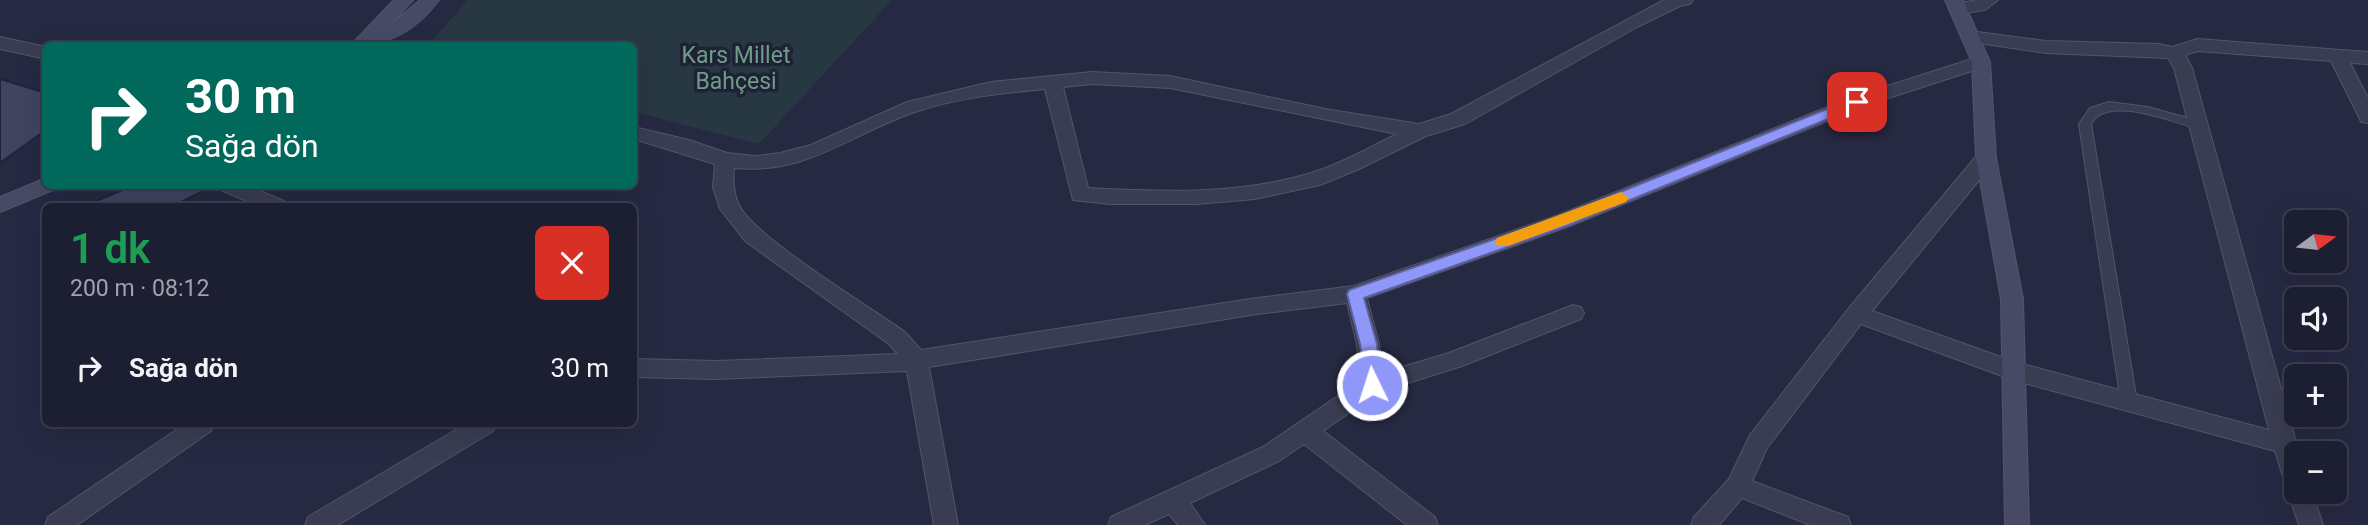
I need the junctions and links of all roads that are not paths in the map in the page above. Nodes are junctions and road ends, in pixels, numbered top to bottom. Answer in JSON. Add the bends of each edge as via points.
{"nodes":[{"id":1,"x":404,"y":0,"type":"edge"},
{"id":2,"x":430,"y":0,"type":"edge"},
{"id":3,"x":1684,"y":0,"type":"edge"},
{"id":4,"x":1989,"y":0,"type":"edge"},
{"id":5,"x":1956,"y":4,"type":"edge"},
{"id":6,"x":1970,"y":37,"type":"junction"},
{"id":7,"x":363,"y":42,"type":"edge"},
{"id":8,"x":366,"y":42,"type":"edge"},
{"id":9,"x":0,"y":43,"type":"edge"},
{"id":10,"x":42,"y":52,"type":"edge"},
{"id":11,"x":2175,"y":54,"type":"junction"},
{"id":12,"x":2337,"y":56,"type":"junction"},
{"id":13,"x":2368,"y":58,"type":"edge"},
{"id":14,"x":1981,"y":62,"type":"junction"},
{"id":15,"x":1053,"y":82,"type":"junction"},
{"id":16,"x":2368,"y":117,"type":"edge"},
{"id":17,"x":2198,"y":125,"type":"junction"},
{"id":18,"x":1419,"y":131,"type":"junction"},
{"id":19,"x":637,"y":134,"type":"edge"},
{"id":20,"x":1986,"y":158,"type":"junction"},
{"id":21,"x":725,"y":160,"type":"junction"},
{"id":22,"x":42,"y":188,"type":"edge"},
{"id":23,"x":237,"y":189,"type":"edge"},
{"id":24,"x":269,"y":203,"type":"edge"},
{"id":25,"x":0,"y":205,"type":"edge"},
{"id":26,"x":1355,"y":294,"type":"junction"},
{"id":27,"x":1573,"y":313,"type":"dead end"},
{"id":28,"x":1857,"y":314,"type":"junction"},
{"id":29,"x":916,"y":360,"type":"junction"},
{"id":30,"x":637,"y":368,"type":"edge"},
{"id":31,"x":2013,"y":371,"type":"junction"},
{"id":32,"x":1372,"y":385,"type":"junction"},
{"id":33,"x":2129,"y":402,"type":"junction"},
{"id":34,"x":198,"y":427,"type":"edge"},
{"id":35,"x":480,"y":427,"type":"edge"},
{"id":36,"x":1304,"y":430,"type":"junction"},
{"id":37,"x":2284,"y":444,"type":"joint"},
{"id":38,"x":1738,"y":486,"type":"junction"},
{"id":39,"x":1173,"y":500,"type":"junction"},
{"id":40,"x":2304,"y":504,"type":"edge"},
{"id":41,"x":57,"y":525,"type":"edge"},
{"id":42,"x":317,"y":525,"type":"edge"},
{"id":43,"x":946,"y":525,"type":"edge"},
{"id":44,"x":1120,"y":525,"type":"edge"},
{"id":45,"x":1193,"y":525,"type":"edge"},
{"id":46,"x":1426,"y":525,"type":"edge"},
{"id":47,"x":1703,"y":525,"type":"edge"},
{"id":48,"x":1839,"y":525,"type":"edge"},
{"id":49,"x":2017,"y":525,"type":"edge"},
{"id":50,"x":2311,"y":525,"type":"edge"}],
"edges":[{"from":1,"to":7,"type":"street"},
{"from":2,"to":8,"type":"street","via":[[396,30]]},
{"from":3,"to":18,"type":"street","via":[[1631,23],[1458,118]]},
{"from":4,"to":5,"type":"street","via":[[1979,6]]},
{"from":5,"to":6,"type":"street"},
{"from":6,"to":11,"type":"street","via":[[2046,47]]},
{"from":6,"to":14,"type":"street"},
{"from":9,"to":10,"type":"street"},
{"from":11,"to":12,"type":"street","via":[[2198,45]]},
{"from":11,"to":17,"type":"street"},
{"from":12,"to":13,"type":"street"},
{"from":12,"to":16,"type":"street"},
{"from":14,"to":20,"type":"street"},
{"from":14,"to":26,"type":"street","via":[[1857,102],[1563,221]]},
{"from":15,"to":18,"type":"street","via":[[1092,78],[1170,82]]},
{"from":15,"to":18,"type":"street","via":[[1080,195],[1165,200],[1246,194],[1315,179]]},
{"from":15,"to":21,"type":"street","via":[[991,88],[907,108],[817,150],[780,160]]},
{"from":17,"to":33,"type":"lane","via":[[2117,105],[2101,107],[2085,124]]},
{"from":17,"to":37,"type":"street"},
{"from":19,"to":21,"type":"street"},
{"from":20,"to":28,"type":"street"},
{"from":20,"to":31,"type":"street","via":[[2011,299]]},
{"from":21,"to":29,"type":"street","via":[[723,187],[730,209],[752,236],[897,338]]},
{"from":22,"to":25,"type":"street"},
{"from":23,"to":24,"type":"street"},
{"from":26,"to":29,"type":"street"},
{"from":26,"to":32,"type":"street","via":[[1368,344]]},
{"from":27,"to":32,"type":"street","via":[[1454,360]]},
{"from":28,"to":31,"type":"street"},
{"from":28,"to":38,"type":"street","via":[[1758,442]]},
{"from":29,"to":30,"type":"street","via":[[716,370]]},
{"from":29,"to":43,"type":"street"},
{"from":31,"to":33,"type":"street"},
{"from":31,"to":49,"type":"street"},
{"from":32,"to":36,"type":"street"},
{"from":33,"to":37,"type":"street"},
{"from":34,"to":41,"type":"street"},
{"from":35,"to":42,"type":"street"},
{"from":36,"to":39,"type":"street","via":[[1271,454]]},
{"from":36,"to":46,"type":"street"},
{"from":38,"to":47,"type":"street"},
{"from":38,"to":48,"type":"street"},
{"from":39,"to":44,"type":"street"},
{"from":39,"to":45,"type":"street"},
{"from":40,"to":50,"type":"street"}]}
